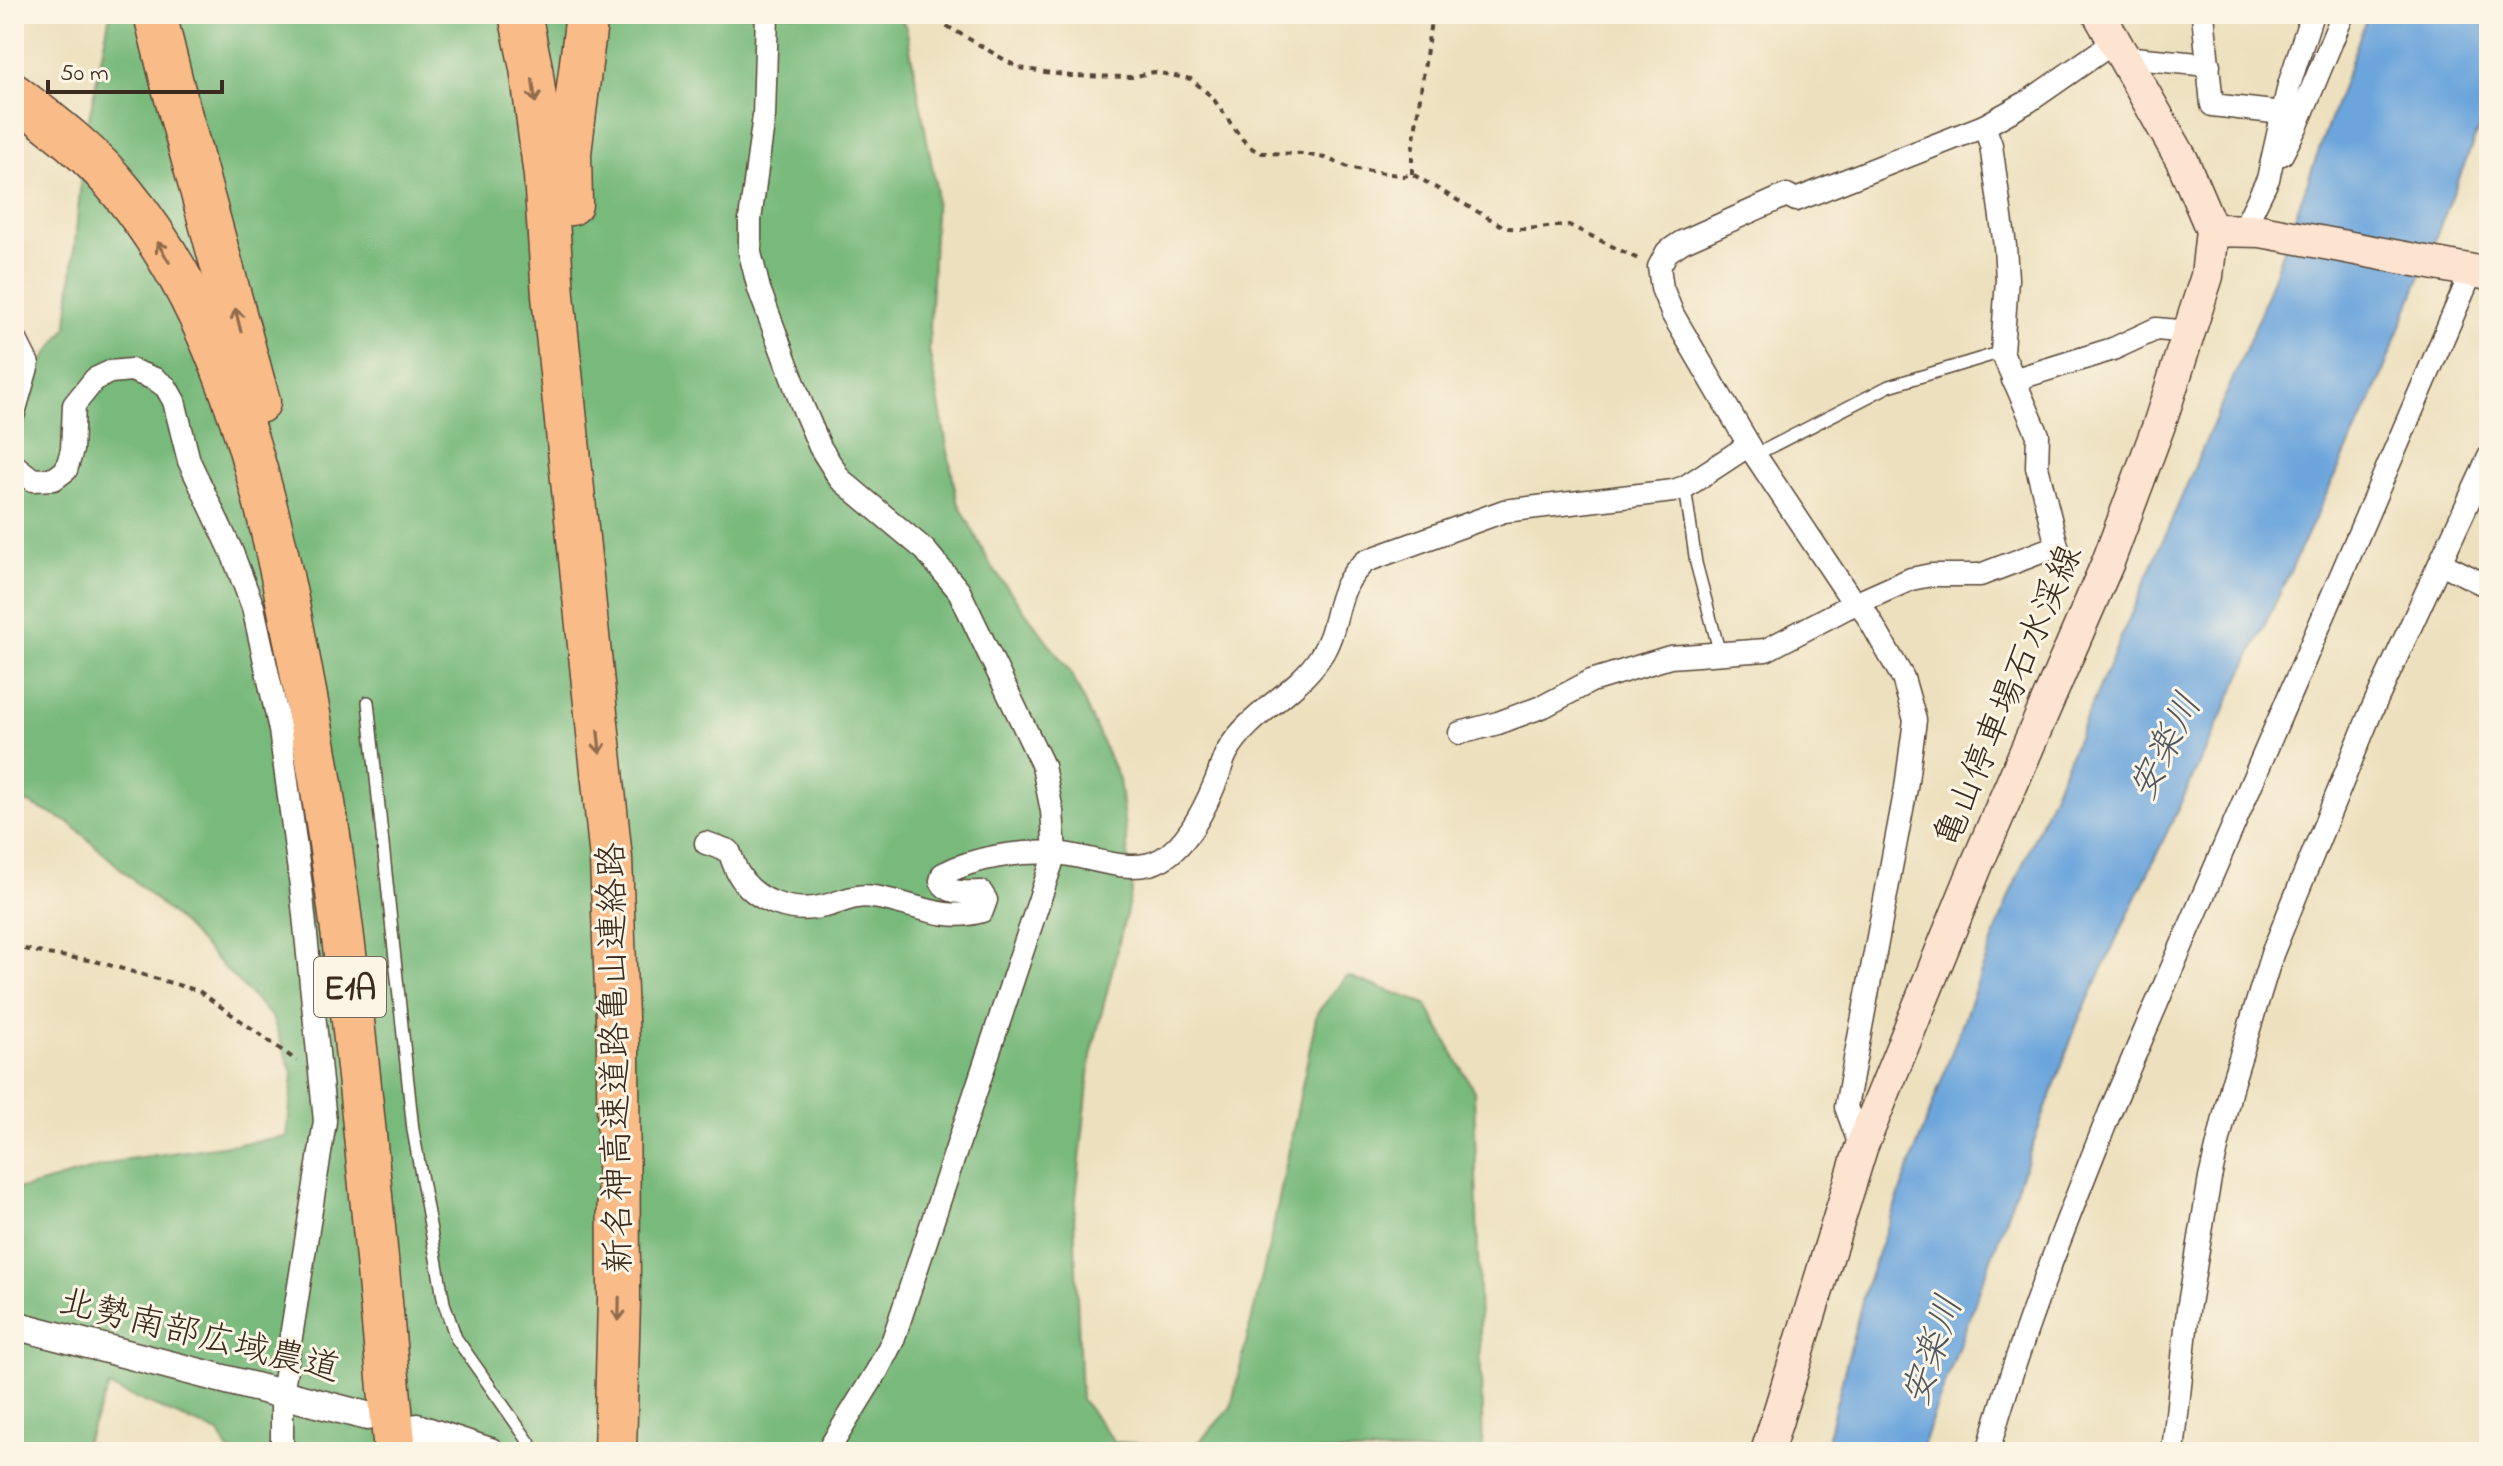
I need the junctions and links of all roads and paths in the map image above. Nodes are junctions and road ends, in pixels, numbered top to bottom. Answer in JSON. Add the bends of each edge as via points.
{"nodes":[{"id":1,"x":155,"y":14,"type":"edge"},
{"id":2,"x":520,"y":14,"type":"edge"},
{"id":3,"x":767,"y":14,"type":"edge"},
{"id":4,"x":926,"y":14,"type":"edge"},
{"id":5,"x":1432,"y":14,"type":"edge"},
{"id":6,"x":2203,"y":14,"type":"edge"},
{"id":7,"x":2312,"y":14,"type":"edge"},
{"id":8,"x":2343,"y":14,"type":"edge"},
{"id":9,"x":586,"y":17,"type":"edge"},
{"id":10,"x":2112,"y":38,"type":"edge"},
{"id":11,"x":2209,"y":65,"type":"junction"},
{"id":12,"x":14,"y":95,"type":"edge"},
{"id":13,"x":2282,"y":113,"type":"junction"},
{"id":14,"x":1984,"y":126,"type":"junction"},
{"id":15,"x":1412,"y":174,"type":"junction"},
{"id":16,"x":2268,"y":179,"type":"junction"},
{"id":17,"x":2239,"y":230,"type":"junction"},
{"id":18,"x":1659,"y":267,"type":"junction"},
{"id":19,"x":2473,"y":271,"type":"edge"},
{"id":20,"x":2191,"y":332,"type":"junction"},
{"id":21,"x":14,"y":336,"type":"edge"},
{"id":22,"x":2002,"y":352,"type":"junction"},
{"id":23,"x":2013,"y":380,"type":"junction"},
{"id":24,"x":14,"y":413,"type":"edge"},
{"id":25,"x":1752,"y":450,"type":"junction"},
{"id":26,"x":2489,"y":457,"type":"edge"},
{"id":27,"x":14,"y":465,"type":"edge"},
{"id":28,"x":1685,"y":487,"type":"junction"},
{"id":29,"x":2441,"y":563,"type":"junction"},
{"id":30,"x":2489,"y":587,"type":"edge"},
{"id":31,"x":1858,"y":604,"type":"junction"},
{"id":32,"x":1720,"y":654,"type":"junction"},
{"id":33,"x":591,"y":665,"type":"junction"},
{"id":34,"x":368,"y":702,"type":"dead end"},
{"id":35,"x":1460,"y":733,"type":"dead end"},
{"id":36,"x":706,"y":843,"type":"dead end"},
{"id":37,"x":1055,"y":853,"type":"junction"},
{"id":38,"x":14,"y":943,"type":"edge"},
{"id":39,"x":319,"y":1067,"type":"junction"},
{"id":40,"x":1861,"y":1148,"type":"junction"},
{"id":41,"x":14,"y":1325,"type":"edge"},
{"id":42,"x":282,"y":1394,"type":"junction"},
{"id":43,"x":378,"y":1403,"type":"junction"},
{"id":44,"x":406,"y":1440,"type":"edge"},
{"id":45,"x":282,"y":1452,"type":"edge"},
{"id":46,"x":490,"y":1452,"type":"edge"},
{"id":47,"x":536,"y":1452,"type":"edge"},
{"id":48,"x":615,"y":1452,"type":"edge"},
{"id":49,"x":827,"y":1452,"type":"edge"},
{"id":50,"x":1767,"y":1452,"type":"edge"},
{"id":51,"x":1988,"y":1452,"type":"edge"},
{"id":52,"x":2173,"y":1452,"type":"edge"}],
"edges":[{"from":43,"to":1,"type":"highway","one_way":true,"via":[[393,1246],[386,1087],[370,937],[343,768],[311,604]]},
{"from":2,"to":33,"type":"highway","one_way":true,"via":[[545,176]]},
{"from":3,"to":37,"type":"street","via":[[764,116],[750,220],[750,253],[759,289],[802,405],[840,479],[925,550],[959,591],[1043,766]]},
{"from":4,"to":15,"type":"path","via":[[1030,71],[1132,77],[1154,72],[1191,79],[1212,97],[1242,139],[1262,153],[1304,154],[1351,168]]},
{"from":5,"to":15,"type":"path"},
{"from":6,"to":11,"type":"street"},
{"from":7,"to":13,"type":"street"},
{"from":8,"to":16,"type":"street","via":[[2297,125]]},
{"from":9,"to":33,"type":"highway","via":[[570,153]]},
{"from":10,"to":11,"type":"street"},
{"from":10,"to":14,"type":"street","via":[[2029,101]]},
{"from":10,"to":17,"type":"main road","via":[[2182,160]]},
{"from":11,"to":13,"type":"street","via":[[2212,105]]},
{"from":43,"to":12,"type":"highway","number":"E1A","one_way":true,"via":[[349,971],[322,778],[257,470],[227,378],[155,238],[122,191],[63,133]]},
{"from":13,"to":16,"type":"street"},
{"from":14,"to":18,"type":"street","via":[[1796,200],[1787,195],[1682,242],[1667,252]]},
{"from":14,"to":22,"type":"street","via":[[2005,246]]},
{"from":15,"to":18,"type":"path","via":[[1506,228],[1569,225]]},
{"from":16,"to":17,"type":"street"},
{"from":17,"to":19,"type":"main road"},
{"from":17,"to":20,"type":"main road","name":"亀山停車場石水渓線","via":[[2207,276]]},
{"from":18,"to":25,"type":"street","via":[[1673,315]]},
{"from":19,"to":51,"type":"street","via":[[2110,1112]]},
{"from":20,"to":23,"type":"street","via":[[2156,329],[2113,349]]},
{"from":20,"to":40,"type":"main road","name":"亀山停車場石水渓線","via":[[2108,562]]},
{"from":21,"to":24,"type":"street","via":[[28,364]]},
{"from":22,"to":23,"type":"street"},
{"from":22,"to":25,"type":"lane","via":[[1889,386]]},
{"from":23,"to":31,"type":"street","via":[[2038,435],[2037,467],[2057,546],[1980,575],[1911,579]]},
{"from":25,"to":28,"type":"street"},
{"from":25,"to":31,"type":"street"},
{"from":26,"to":29,"type":"street"},
{"from":27,"to":39,"type":"street","via":[[33,480],[63,475],[72,450],[74,405],[95,379],[110,372],[142,372],[166,387],[174,401],[189,461],[253,607],[280,730]]},
{"from":28,"to":32,"type":"lane","via":[[1696,563]]},
{"from":28,"to":37,"type":"street","via":[[1504,511],[1366,561],[1341,594],[1321,657],[1227,751],[1200,815],[1174,850],[1146,867]]},
{"from":29,"to":30,"type":"street"},
{"from":29,"to":52,"type":"street","via":[[2344,775],[2272,954],[2232,1084],[2188,1310]]},
{"from":31,"to":32,"type":"street","via":[[1766,650]]},
{"from":31,"to":40,"type":"street","via":[[1903,678],[1915,720],[1846,1107]]},
{"from":32,"to":35,"type":"street","via":[[1670,657],[1615,672],[1544,706]]},
{"from":33,"to":48,"type":"highway","name":"新名神高速道路亀山連絡路","one_way":true,"via":[[611,859],[618,1045]]},
{"from":34,"to":47,"type":"lane","via":[[413,1130],[444,1303],[456,1338]]},
{"from":36,"to":37,"type":"street","via":[[729,851],[739,875],[773,904],[805,909],[859,896],[953,915],[982,911],[986,900],[981,892],[944,887],[943,874],[1026,852]]},
{"from":37,"to":49,"type":"street","via":[[893,1340]]},
{"from":38,"to":39,"type":"path","via":[[199,991],[298,1062]]},
{"from":39,"to":42,"type":"street","via":[[325,1121]]},
{"from":40,"to":50,"type":"main road","name":"亀山停車場石水渓線"},
{"from":41,"to":42,"type":"street","name":"北勢南部広域農道"},
{"from":42,"to":43,"type":"street","name":"北勢南部広域農道"},
{"from":42,"to":45,"type":"street"},
{"from":43,"to":44,"type":"highway","number":"E1A"},
{"from":44,"to":46,"type":"street"}]}
